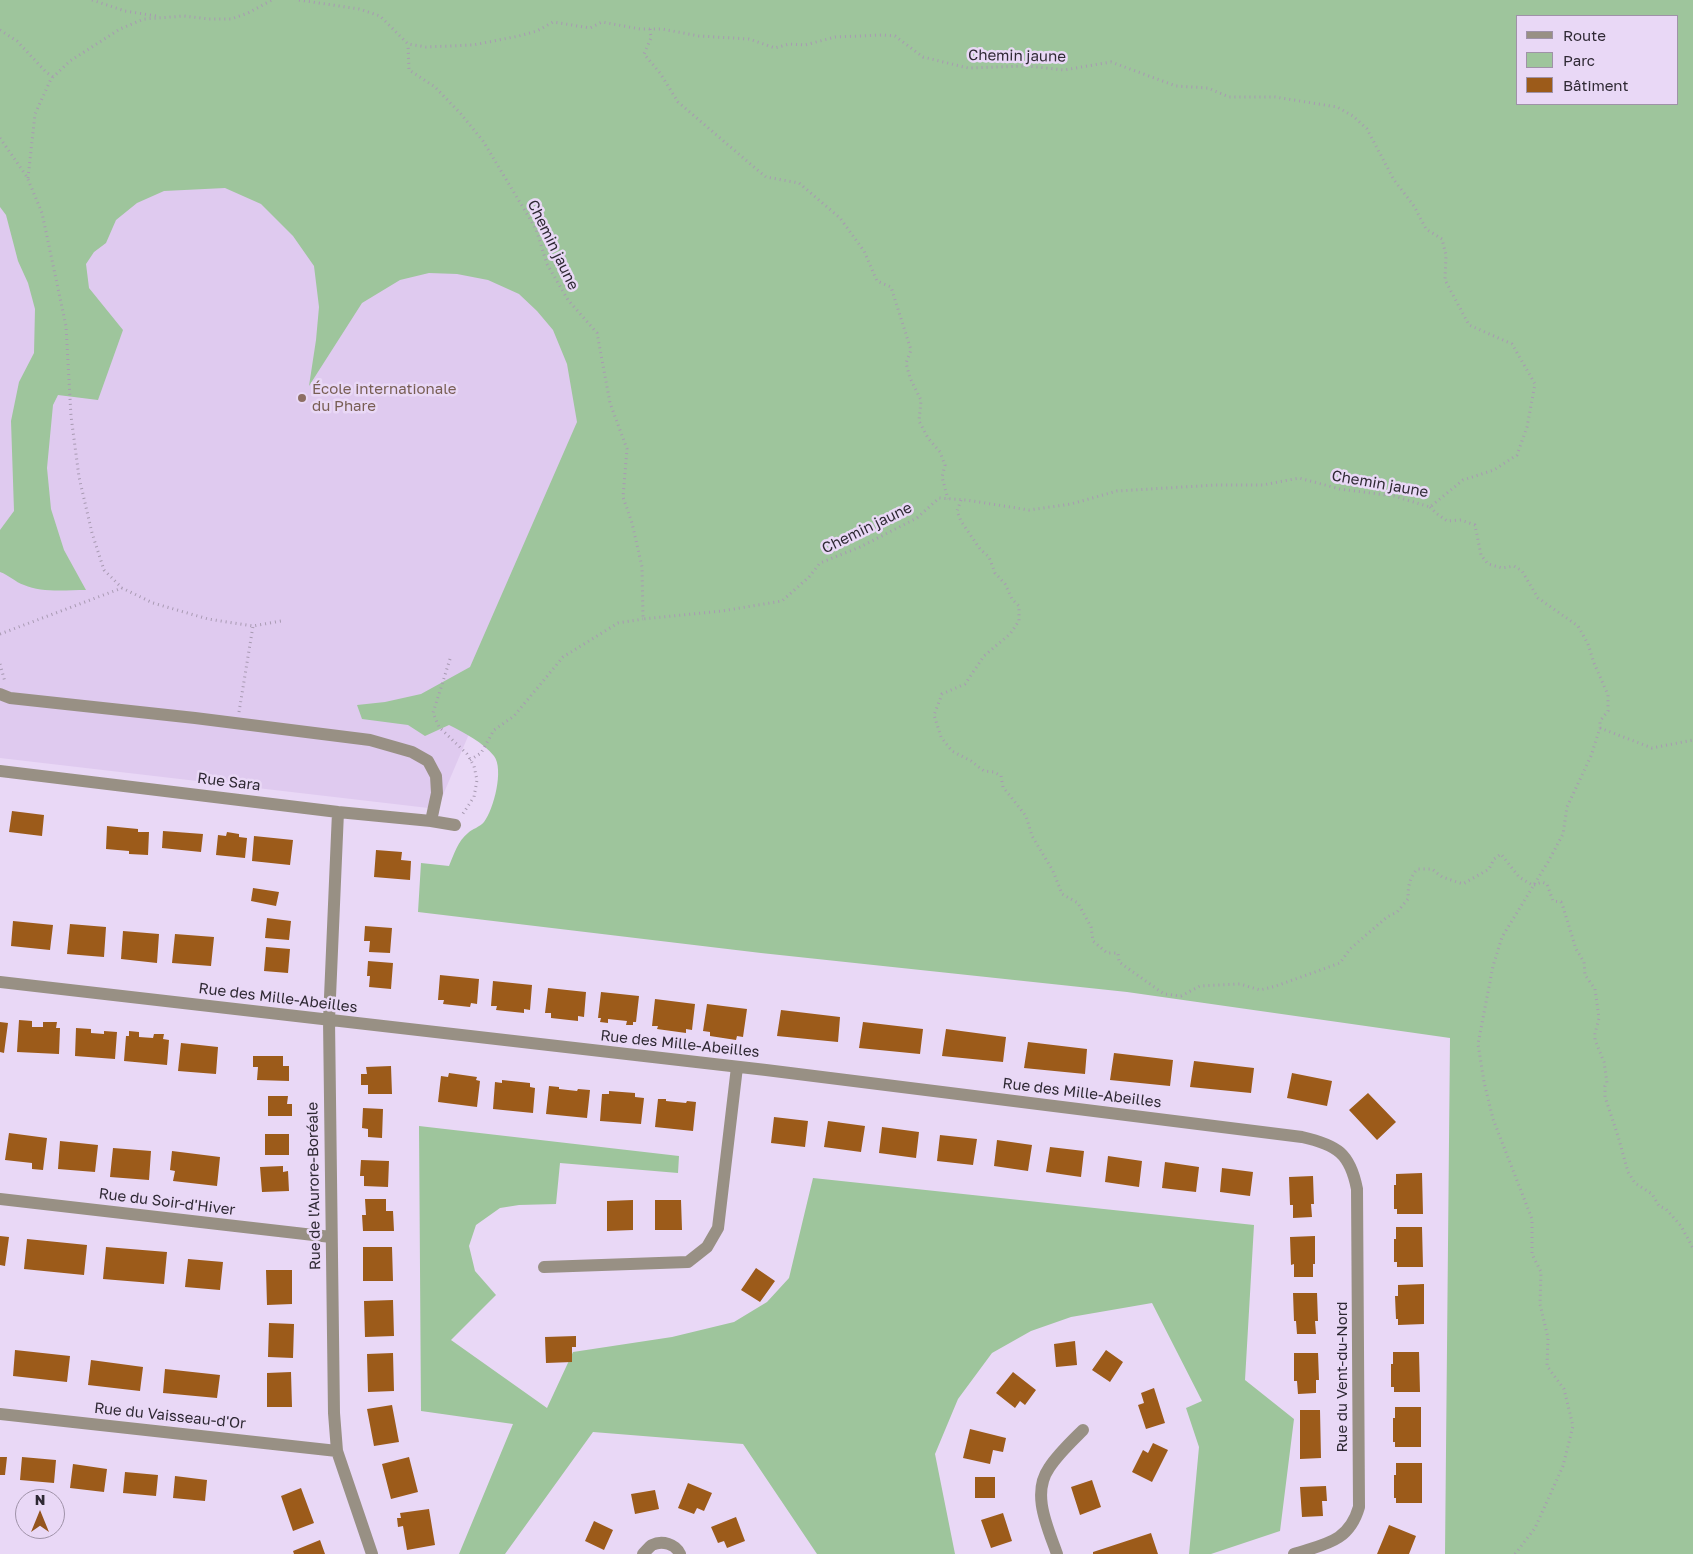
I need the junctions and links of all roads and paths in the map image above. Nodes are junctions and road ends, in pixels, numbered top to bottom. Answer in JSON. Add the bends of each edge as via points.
{"nodes":[{"id":1,"x":92,"y":0,"type":"edge"},
{"id":2,"x":272,"y":0,"type":"edge"},
{"id":3,"x":299,"y":0,"type":"edge"},
{"id":4,"x":160,"y":17,"type":"junction"},
{"id":5,"x":650,"y":29,"type":"junction"},
{"id":6,"x":0,"y":30,"type":"edge"},
{"id":7,"x":408,"y":44,"type":"junction"},
{"id":8,"x":53,"y":77,"type":"junction"},
{"id":9,"x":0,"y":138,"type":"edge"},
{"id":10,"x":28,"y":180,"type":"junction"},
{"id":11,"x":948,"y":498,"type":"junction"},
{"id":12,"x":961,"y":500,"type":"junction"},
{"id":13,"x":1430,"y":507,"type":"junction"},
{"id":14,"x":122,"y":588,"type":"junction"},
{"id":15,"x":643,"y":619,"type":"junction"},
{"id":16,"x":281,"y":621,"type":"dead end"},
{"id":17,"x":253,"y":626,"type":"junction"},
{"id":18,"x":0,"y":634,"type":"edge"},
{"id":19,"x":450,"y":659,"type":"dead end"},
{"id":20,"x":0,"y":694,"type":"edge"},
{"id":21,"x":238,"y":723,"type":"junction"},
{"id":22,"x":1600,"y":728,"type":"junction"},
{"id":23,"x":1693,"y":740,"type":"edge"},
{"id":24,"x":470,"y":760,"type":"junction"},
{"id":25,"x":0,"y":771,"type":"edge"},
{"id":26,"x":338,"y":812,"type":"junction"},
{"id":27,"x":432,"y":821,"type":"junction"},
{"id":28,"x":455,"y":825,"type":"joint"},
{"id":29,"x":1534,"y":886,"type":"junction"},
{"id":30,"x":0,"y":982,"type":"edge"},
{"id":31,"x":328,"y":1020,"type":"junction"},
{"id":32,"x":737,"y":1067,"type":"junction"},
{"id":33,"x":1349,"y":1162,"type":"joint"},
{"id":34,"x":0,"y":1199,"type":"edge"},
{"id":35,"x":331,"y":1237,"type":"junction"},
{"id":36,"x":1693,"y":1248,"type":"edge"},
{"id":37,"x":544,"y":1267,"type":"dead end"},
{"id":38,"x":0,"y":1414,"type":"edge"},
{"id":39,"x":1083,"y":1430,"type":"dead end"},
{"id":40,"x":337,"y":1451,"type":"junction"},
{"id":41,"x":372,"y":1554,"type":"edge"},
{"id":42,"x":643,"y":1554,"type":"edge"},
{"id":43,"x":680,"y":1554,"type":"edge"},
{"id":44,"x":1058,"y":1554,"type":"edge"},
{"id":45,"x":1294,"y":1554,"type":"edge"},
{"id":46,"x":1515,"y":1554,"type":"edge"}],
"edges":[{"from":1,"to":4,"type":"path","via":[[125,11]]},
{"from":2,"to":4,"type":"path","via":[[231,19]]},
{"from":3,"to":7,"type":"path","via":[[359,8],[380,16]]},
{"from":4,"to":8,"type":"path","via":[[144,19],[120,29],[70,61]]},
{"from":5,"to":7,"type":"path","name":"Chemin jaune","via":[[602,22],[590,28],[553,22],[537,31],[473,45],[426,47]]},
{"from":5,"to":11,"type":"path","via":[[651,38],[644,54],[678,102],[766,177],[799,183],[811,192],[853,234],[878,281],[892,287],[911,350],[906,363],[921,400],[919,421],[940,452]]},
{"from":5,"to":13,"type":"path","name":"Chemin jaune","via":[[749,40],[775,48],[789,44],[805,45],[834,37],[895,36],[923,57],[968,68],[1028,66],[1064,70],[1111,62],[1176,86],[1208,88],[1229,97],[1275,97],[1337,107],[1353,116],[1367,129],[1394,180],[1414,206],[1426,229],[1442,239],[1446,255],[1445,280],[1469,324],[1512,344],[1535,384],[1517,455],[1494,470],[1463,480]]},
{"from":6,"to":8,"type":"path","via":[[17,40]]},
{"from":7,"to":15,"type":"path","name":"Chemin jaune","via":[[409,70],[434,87],[483,141],[536,229],[548,264],[568,300],[596,333],[610,403],[627,449],[624,497],[642,567]]},
{"from":8,"to":10,"type":"path","via":[[35,114]]},
{"from":9,"to":10,"type":"path"},
{"from":10,"to":14,"type":"path","via":[[42,213],[66,326],[72,416],[87,514],[104,570]]},
{"from":11,"to":12,"type":"path","name":"Chemin jaune"},
{"from":11,"to":15,"type":"path","name":"Chemin jaune","via":[[939,498],[917,518],[820,563],[782,601]]},
{"from":12,"to":13,"type":"path","name":"Chemin jaune","via":[[1029,510],[1071,504],[1117,491],[1263,485],[1299,478],[1340,489],[1394,496]]},
{"from":12,"to":29,"type":"path","via":[[957,511],[961,521],[989,557],[995,572],[1019,606],[1019,621],[1010,634],[984,656],[965,684],[942,694],[934,715],[941,737],[952,751],[984,771],[1001,776],[1003,787],[1026,816],[1032,836],[1053,871],[1062,894],[1078,903],[1091,927],[1093,941],[1108,953],[1118,953],[1119,962],[1152,987],[1164,994],[1181,996],[1200,986],[1220,984],[1240,984],[1260,990],[1340,963],[1350,949],[1397,912],[1408,899],[1410,878],[1417,869],[1432,869],[1442,877],[1464,884],[1489,869],[1501,854],[1519,877]]},
{"from":13,"to":22,"type":"path","via":[[1448,520],[1475,525],[1481,555],[1488,564],[1502,568],[1514,566],[1522,571],[1538,598],[1578,626],[1608,694],[1608,711],[1600,721]]},
{"from":14,"to":17,"type":"path","via":[[153,603],[198,616]]},
{"from":14,"to":18,"type":"path"},
{"from":15,"to":24,"type":"path","via":[[618,623],[563,657],[514,716],[494,730],[481,752]]},
{"from":16,"to":17,"type":"path"},
{"from":17,"to":21,"type":"path"},
{"from":19,"to":24,"type":"path","via":[[433,714],[439,727]]},
{"from":20,"to":21,"type":"street","via":[[10,698]]},
{"from":21,"to":27,"type":"street","via":[[370,740],[412,752],[428,762],[436,776],[437,793]]},
{"from":22,"to":23,"type":"path","via":[[1652,748]]},
{"from":22,"to":29,"type":"path","via":[[1567,807],[1563,834]]},
{"from":24,"to":28,"type":"path","via":[[477,780],[474,797]]},
{"from":25,"to":26,"type":"street","name":"Rue Sara"},
{"from":26,"to":27,"type":"street","name":"Rue Sara"},
{"from":26,"to":31,"type":"street","name":"Rue de l'Aurore-Boréale"},
{"from":27,"to":28,"type":"street","name":"Rue Sara"},
{"from":29,"to":36,"type":"path","via":[[1542,882],[1547,884],[1553,901],[1560,902],[1563,907],[1576,949],[1584,962],[1585,975],[1595,989],[1599,1018],[1595,1034],[1604,1062],[1605,1097],[1628,1172],[1635,1183],[1652,1194],[1659,1206],[1681,1226]]},
{"from":29,"to":46,"type":"path","via":[[1502,937],[1478,1044],[1493,1119],[1532,1219],[1532,1254],[1541,1272],[1540,1304],[1548,1338],[1547,1366],[1564,1389],[1573,1426],[1563,1466],[1534,1528]]},
{"from":30,"to":31,"type":"street","name":"Rue des Mille-Abeilles"},
{"from":31,"to":32,"type":"street","name":"Rue des Mille-Abeilles"},
{"from":31,"to":35,"type":"street","name":"Rue de l'Aurore-Boréale"},
{"from":32,"to":33,"type":"street","name":"Rue des Mille-Abeilles","via":[[1302,1136],[1337,1149]]},
{"from":32,"to":37,"type":"street","via":[[718,1228],[707,1247],[688,1262]]},
{"from":33,"to":45,"type":"street","name":"Rue du Vent-du-Nord","via":[[1358,1189],[1359,1507],[1356,1519],[1343,1536]]},
{"from":34,"to":35,"type":"street","name":"Rue du Soir-d'Hiver"},
{"from":35,"to":40,"type":"street","name":"Rue de l'Aurore-Boréale"},
{"from":38,"to":40,"type":"street","name":"Rue du Vaisseau-d'Or"},
{"from":39,"to":44,"type":"street","via":[[1057,1456],[1042,1484],[1043,1513]]},
{"from":40,"to":41,"type":"street","name":"Rue de l'Aurore-Boréale"},
{"from":42,"to":43,"type":"street","via":[[652,1545],[662,1544],[671,1544]]}]}
